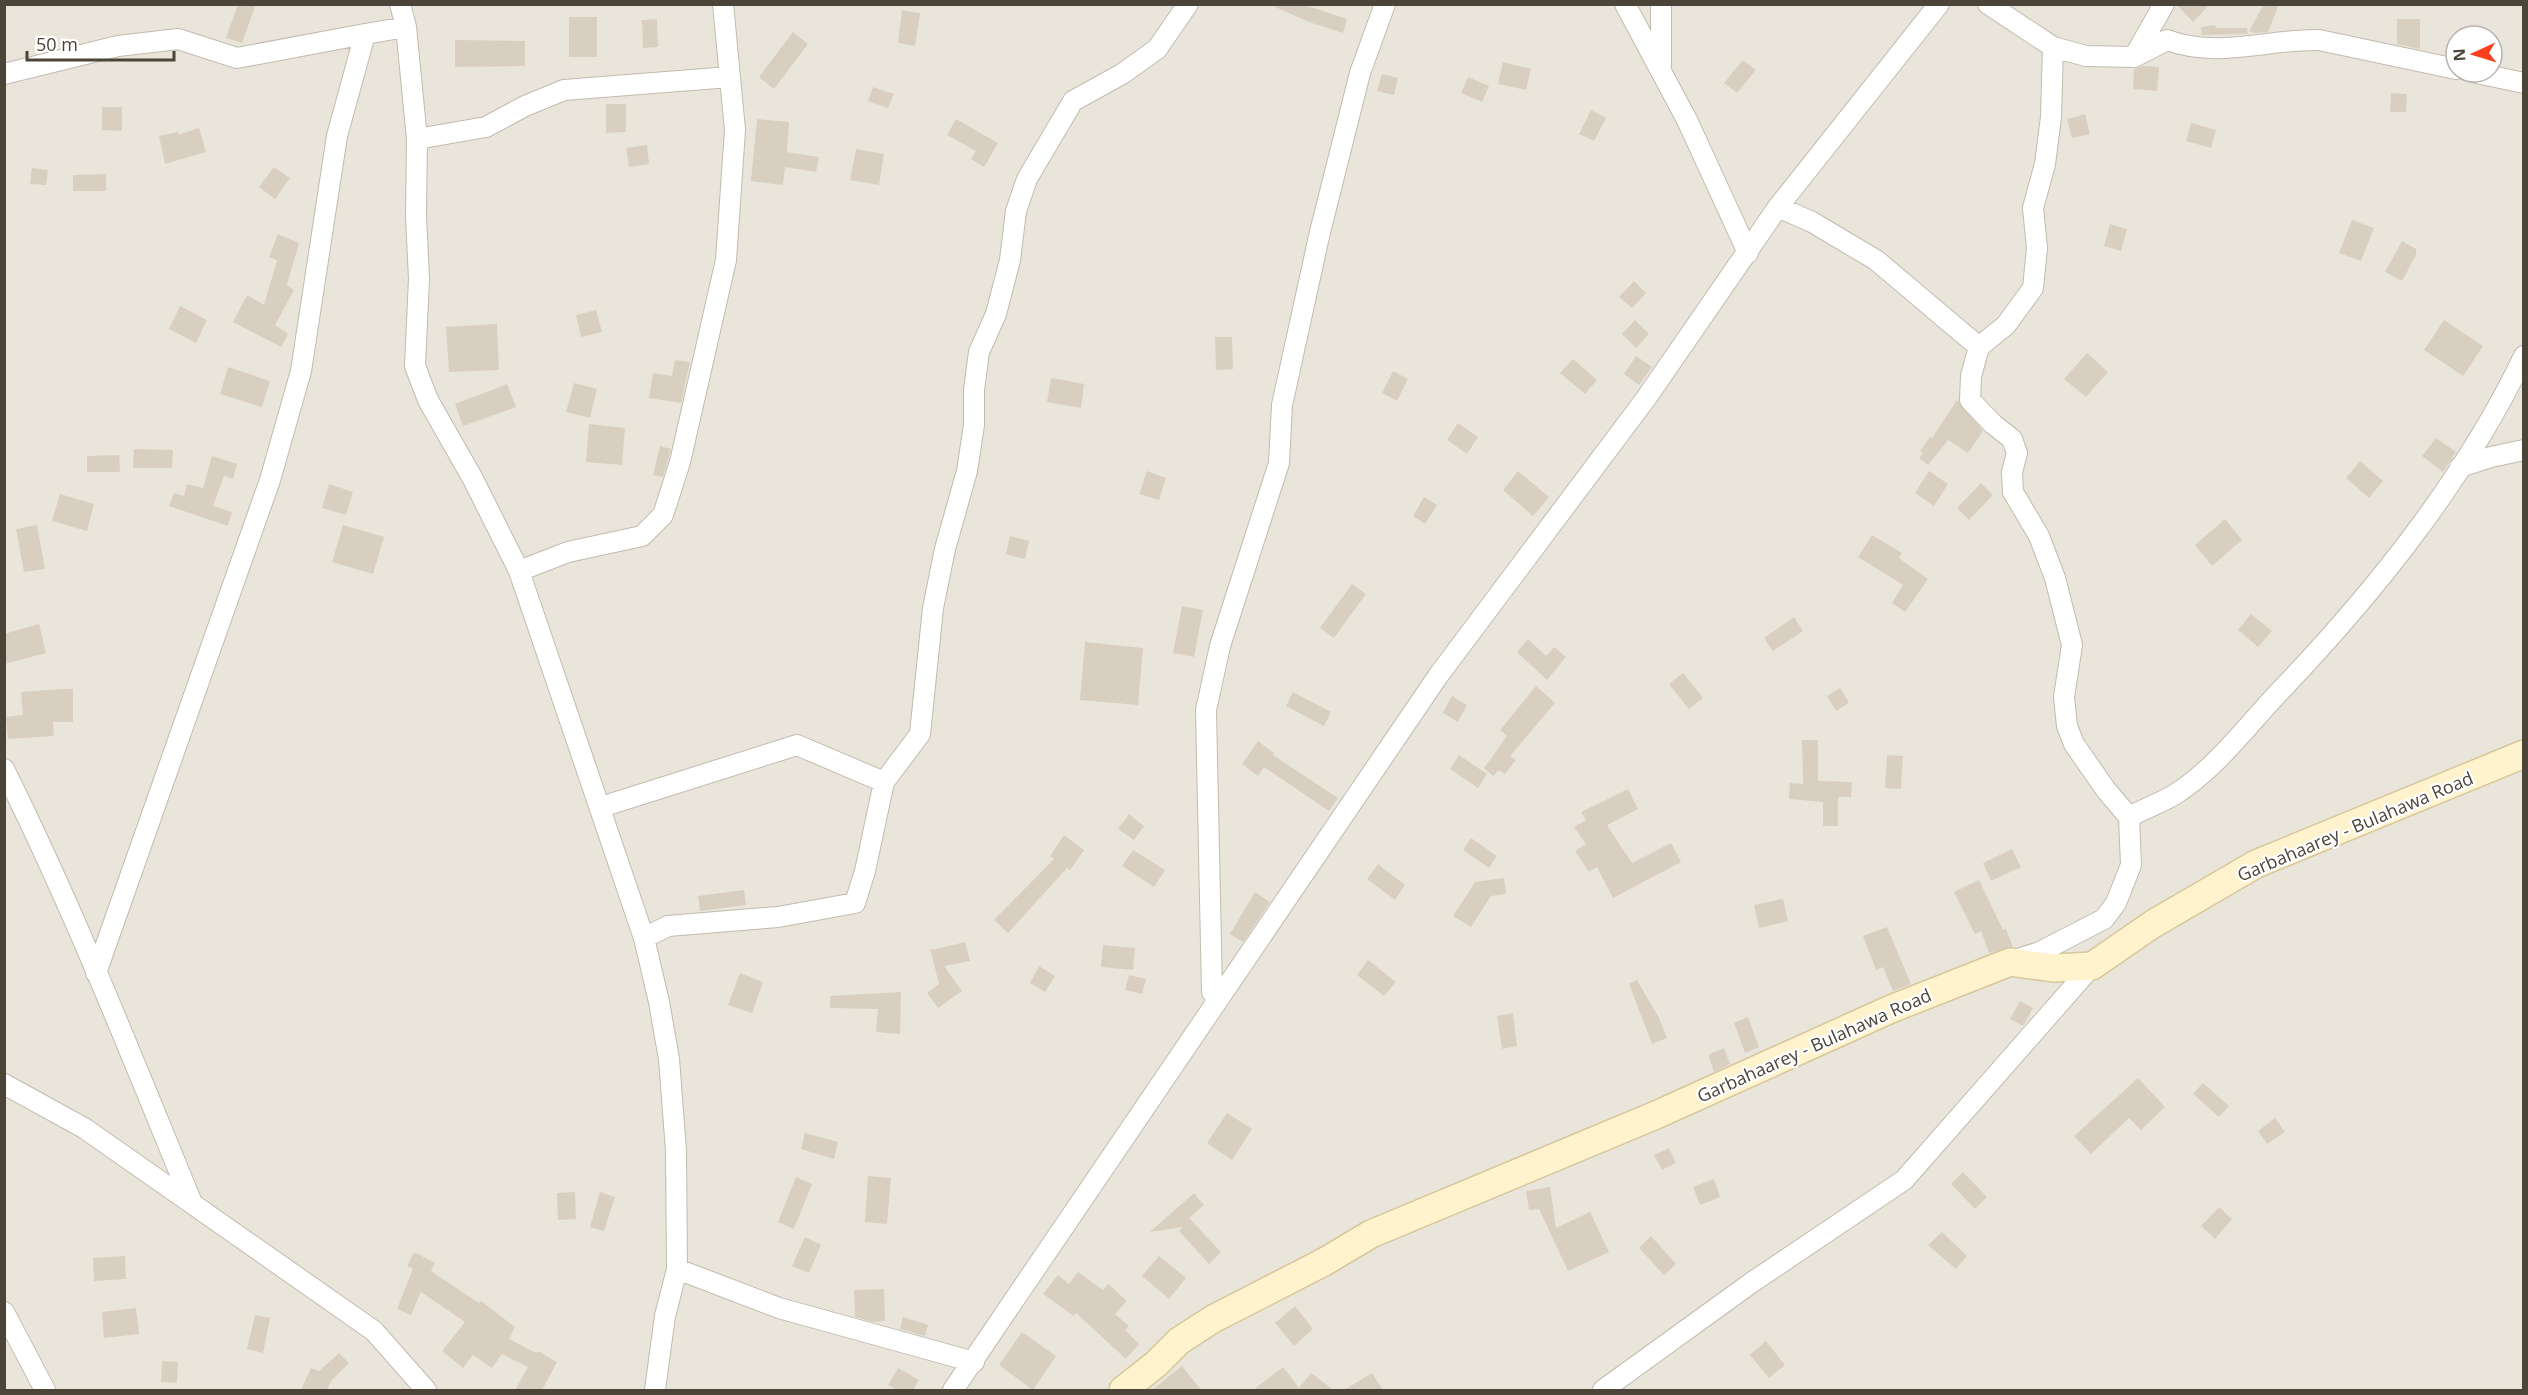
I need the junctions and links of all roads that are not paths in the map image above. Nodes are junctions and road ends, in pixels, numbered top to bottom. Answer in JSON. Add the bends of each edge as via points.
{"nodes":[{"id":1,"x":400,"y":4,"type":"edge"},
{"id":2,"x":723,"y":4,"type":"edge"},
{"id":3,"x":1188,"y":4,"type":"edge"},
{"id":4,"x":1385,"y":4,"type":"edge"},
{"id":5,"x":1625,"y":4,"type":"edge"},
{"id":6,"x":1661,"y":4,"type":"edge"},
{"id":7,"x":1939,"y":4,"type":"edge"},
{"id":8,"x":1988,"y":4,"type":"edge"},
{"id":9,"x":2164,"y":4,"type":"edge"},
{"id":10,"x":406,"y":27,"type":"junction"},
{"id":11,"x":365,"y":33,"type":"junction"},
{"id":12,"x":2053,"y":47,"type":"junction"},
{"id":13,"x":2134,"y":57,"type":"junction"},
{"id":14,"x":2444,"y":66,"type":"edge"},
{"id":15,"x":1661,"y":69,"type":"junction"},
{"id":16,"x":4,"y":74,"type":"edge"},
{"id":17,"x":730,"y":77,"type":"junction"},
{"id":18,"x":2504,"y":79,"type":"edge"},
{"id":19,"x":2523,"y":83,"type":"edge"},
{"id":20,"x":417,"y":139,"type":"junction"},
{"id":21,"x":1778,"y":207,"type":"junction"},
{"id":22,"x":1748,"y":253,"type":"junction"},
{"id":23,"x":1979,"y":347,"type":"junction"},
{"id":24,"x":2523,"y":356,"type":"edge"},
{"id":25,"x":2523,"y":450,"type":"edge"},
{"id":26,"x":2460,"y":467,"type":"junction"},
{"id":27,"x":519,"y":572,"type":"junction"},
{"id":28,"x":2523,"y":754,"type":"edge"},
{"id":29,"x":4,"y":769,"type":"edge"},
{"id":30,"x":884,"y":782,"type":"junction"},
{"id":31,"x":601,"y":807,"type":"junction"},
{"id":32,"x":2129,"y":817,"type":"junction"},
{"id":33,"x":644,"y":938,"type":"junction"},
{"id":34,"x":2010,"y":962,"type":"junction"},
{"id":35,"x":2092,"y":966,"type":"junction"},
{"id":36,"x":96,"y":973,"type":"junction"},
{"id":37,"x":1219,"y":998,"type":"junction"},
{"id":38,"x":4,"y":1084,"type":"edge"},
{"id":39,"x":192,"y":1203,"type":"junction"},
{"id":40,"x":677,"y":1269,"type":"junction"},
{"id":41,"x":4,"y":1312,"type":"edge"},
{"id":42,"x":974,"y":1362,"type":"junction"},
{"id":43,"x":45,"y":1390,"type":"edge"},
{"id":44,"x":426,"y":1390,"type":"edge"},
{"id":45,"x":655,"y":1390,"type":"edge"},
{"id":46,"x":953,"y":1390,"type":"edge"},
{"id":47,"x":1123,"y":1390,"type":"edge"},
{"id":48,"x":1603,"y":1390,"type":"edge"}],
"edges":[{"from":1,"to":10,"type":"street"},
{"from":2,"to":17,"type":"street"},
{"from":3,"to":30,"type":"street","via":[[1157,49],[1073,101],[1027,179],[1016,211],[1010,260],[996,314],[979,352],[967,471],[933,608],[920,734]]},
{"from":4,"to":37,"type":"street","via":[[1360,74],[1320,232],[1282,405],[1279,463],[1223,636],[1206,710],[1212,992]]},
{"from":5,"to":15,"type":"street"},
{"from":6,"to":15,"type":"street"},
{"from":7,"to":21,"type":"street"},
{"from":8,"to":12,"type":"street"},
{"from":9,"to":13,"type":"street"},
{"from":10,"to":11,"type":"street"},
{"from":10,"to":20,"type":"street"},
{"from":11,"to":16,"type":"street","via":[[237,58],[178,39],[118,46]]},
{"from":11,"to":36,"type":"street","via":[[337,136],[301,371],[273,469]]},
{"from":12,"to":13,"type":"street","via":[[2086,56]]},
{"from":12,"to":23,"type":"street","via":[[2051,117],[2045,164],[2033,208],[2037,248],[2033,288],[2006,325]]},
{"from":13,"to":14,"type":"street","via":[[2167,40],[2212,50],[2319,40]]},
{"from":15,"to":22,"type":"street"},
{"from":17,"to":20,"type":"street","via":[[564,90],[486,127]]},
{"from":17,"to":27,"type":"street","via":[[735,130],[726,260],[680,462],[663,514],[642,536],[568,552]]},
{"from":18,"to":19,"type":"street"},
{"from":20,"to":27,"type":"street","via":[[419,279],[415,366],[428,400]]},
{"from":21,"to":22,"type":"street"},
{"from":21,"to":23,"type":"street","via":[[1876,260]]},
{"from":22,"to":37,"type":"street","via":[[1647,396],[1438,676]]},
{"from":23,"to":32,"type":"street","via":[[1971,376],[1970,400],[2012,439],[2017,453],[2012,472],[2013,492],[2039,536],[2055,578],[2072,645],[2064,697],[2067,726],[2074,744]]},
{"from":24,"to":26,"type":"street","via":[[2510,385]]},
{"from":25,"to":26,"type":"street"},
{"from":26,"to":32,"type":"street","via":[[2378,581],[2215,763],[2175,794]]},
{"from":27,"to":31,"type":"street"},
{"from":28,"to":35,"type":"main road","name":"Garbahaarey - Bulahawa Road","via":[[2256,864],[2153,924]]},
{"from":29,"to":36,"type":"street"},
{"from":30,"to":31,"type":"street","via":[[797,745]]},
{"from":30,"to":33,"type":"street","via":[[855,903],[778,918],[668,926]]},
{"from":31,"to":33,"type":"street"},
{"from":32,"to":34,"type":"street","via":[[2131,865],[2116,903],[2104,919],[2040,952]]},
{"from":33,"to":40,"type":"street","via":[[669,1059],[676,1151]]},
{"from":34,"to":35,"type":"main road","name":"Garbahaarey - Bulahawa Road","via":[[2054,968]]},
{"from":34,"to":47,"type":"main road","name":"Garbahaarey - Bulahawa Road","via":[[1891,1009],[1656,1115],[1371,1234],[1204,1324]]},
{"from":35,"to":48,"type":"street","via":[[1904,1180],[1751,1283]]},
{"from":36,"to":39,"type":"street"},
{"from":37,"to":42,"type":"street"},
{"from":38,"to":39,"type":"street","via":[[84,1128]]},
{"from":39,"to":44,"type":"street","via":[[374,1331]]},
{"from":40,"to":42,"type":"street","via":[[779,1308]]},
{"from":40,"to":45,"type":"street","via":[[665,1316]]},
{"from":41,"to":43,"type":"street"},
{"from":42,"to":46,"type":"street"}]}
